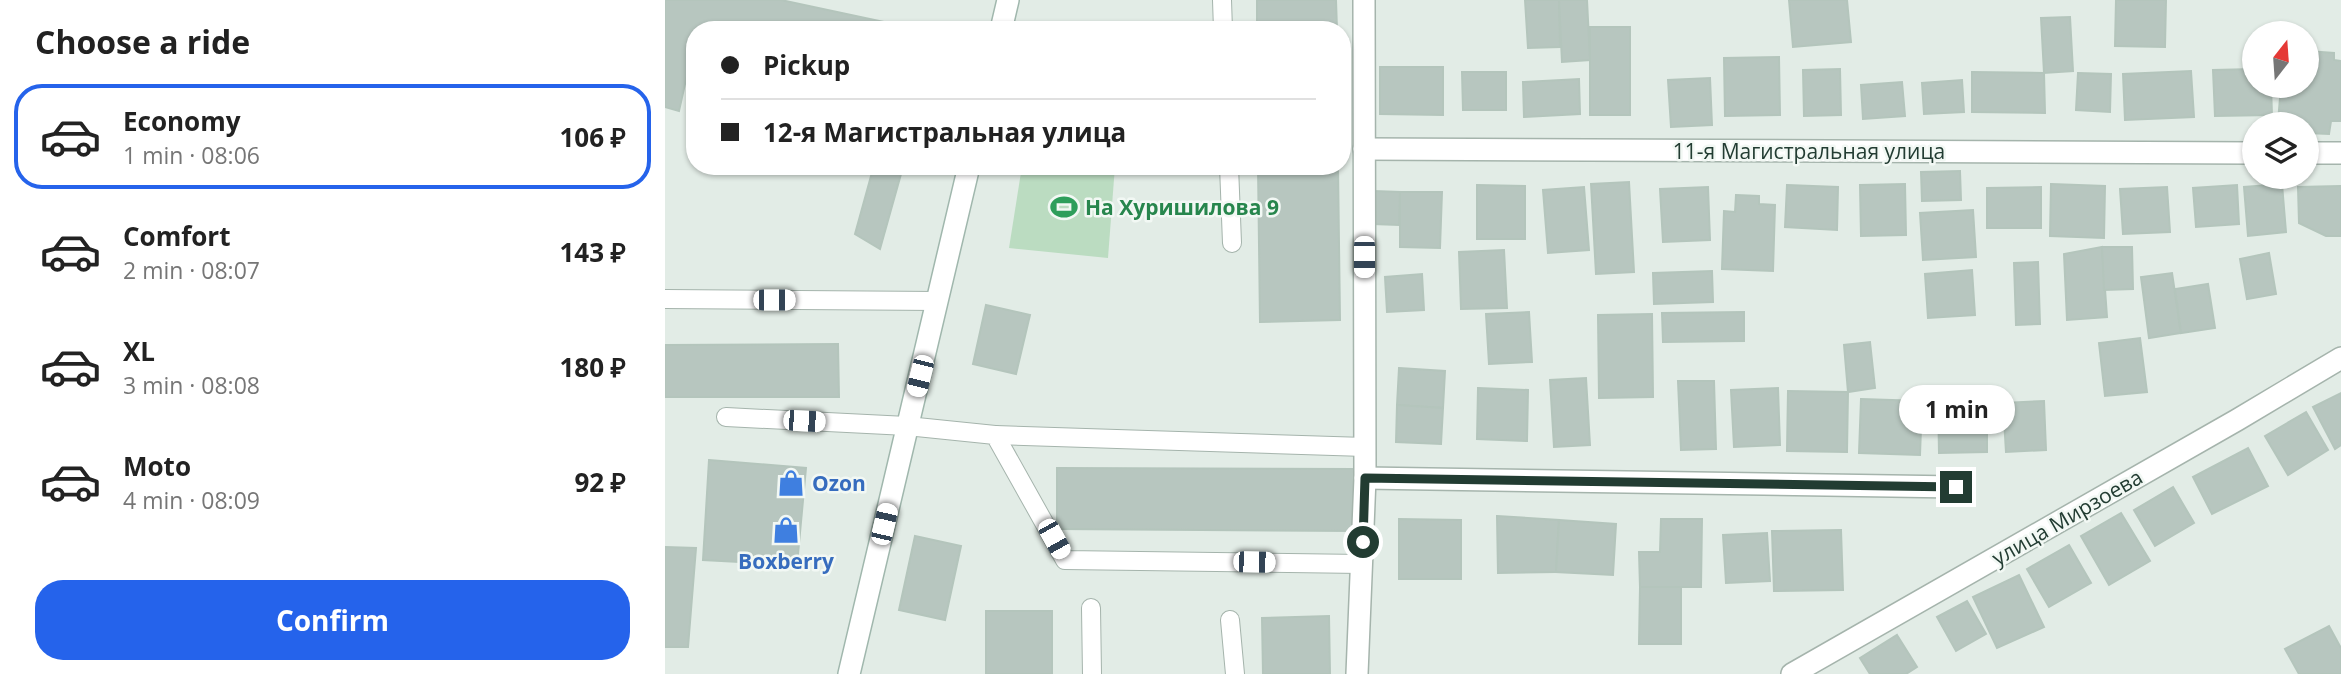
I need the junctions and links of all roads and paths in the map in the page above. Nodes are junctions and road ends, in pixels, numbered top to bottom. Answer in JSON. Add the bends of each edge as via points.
{"nodes":[{"id":1,"x":1008,"y":0,"type":"edge"},
{"id":2,"x":1222,"y":0,"type":"edge"},
{"id":3,"x":1363,"y":0,"type":"edge"},
{"id":4,"x":1003,"y":21,"type":"edge"},
{"id":5,"x":1223,"y":21,"type":"edge"},
{"id":6,"x":1364,"y":149,"type":"junction"},
{"id":7,"x":2242,"y":153,"type":"edge"},
{"id":8,"x":2319,"y":153,"type":"edge"},
{"id":9,"x":2341,"y":153,"type":"edge"},
{"id":10,"x":967,"y":175,"type":"edge"},
{"id":11,"x":1229,"y":175,"type":"edge"},
{"id":12,"x":1231,"y":243,"type":"dead end"},
{"id":13,"x":665,"y":299,"type":"edge"},
{"id":14,"x":938,"y":301,"type":"junction"},
{"id":15,"x":2341,"y":358,"type":"edge"},
{"id":16,"x":726,"y":417,"type":"dead end"},
{"id":17,"x":907,"y":426,"type":"junction"},
{"id":18,"x":995,"y":435,"type":"junction"},
{"id":19,"x":1365,"y":447,"type":"junction"},
{"id":20,"x":1365,"y":478,"type":"junction"},
{"id":21,"x":1956,"y":487,"type":"dead end"},
{"id":22,"x":1362,"y":564,"type":"junction"},
{"id":23,"x":1091,"y":608,"type":"dead end"},
{"id":24,"x":1230,"y":620,"type":"dead end"},
{"id":25,"x":849,"y":674,"type":"edge"},
{"id":26,"x":1092,"y":674,"type":"edge"},
{"id":27,"x":1235,"y":674,"type":"edge"},
{"id":28,"x":1357,"y":674,"type":"edge"},
{"id":29,"x":1792,"y":674,"type":"edge"}],
"edges":[{"from":1,"to":4,"type":"street"},
{"from":2,"to":5,"type":"lane"},
{"from":3,"to":6,"type":"street"},
{"from":6,"to":7,"type":"street","name":"11-я Магистральная улица"},
{"from":6,"to":19,"type":"street"},
{"from":8,"to":9,"type":"street"},
{"from":10,"to":14,"type":"street"},
{"from":11,"to":12,"type":"lane"},
{"from":13,"to":14,"type":"lane"},
{"from":14,"to":17,"type":"street"},
{"from":15,"to":29,"type":"street","name":"улица Мирзоева"},
{"from":16,"to":17,"type":"lane"},
{"from":17,"to":18,"type":"lane"},
{"from":17,"to":25,"type":"street"},
{"from":18,"to":19,"type":"lane"},
{"from":18,"to":22,"type":"lane","via":[[1065,560]]},
{"from":19,"to":20,"type":"street"},
{"from":20,"to":21,"type":"street"},
{"from":20,"to":22,"type":"street"},
{"from":22,"to":28,"type":"street"},
{"from":23,"to":26,"type":"lane"},
{"from":24,"to":27,"type":"lane"}]}
